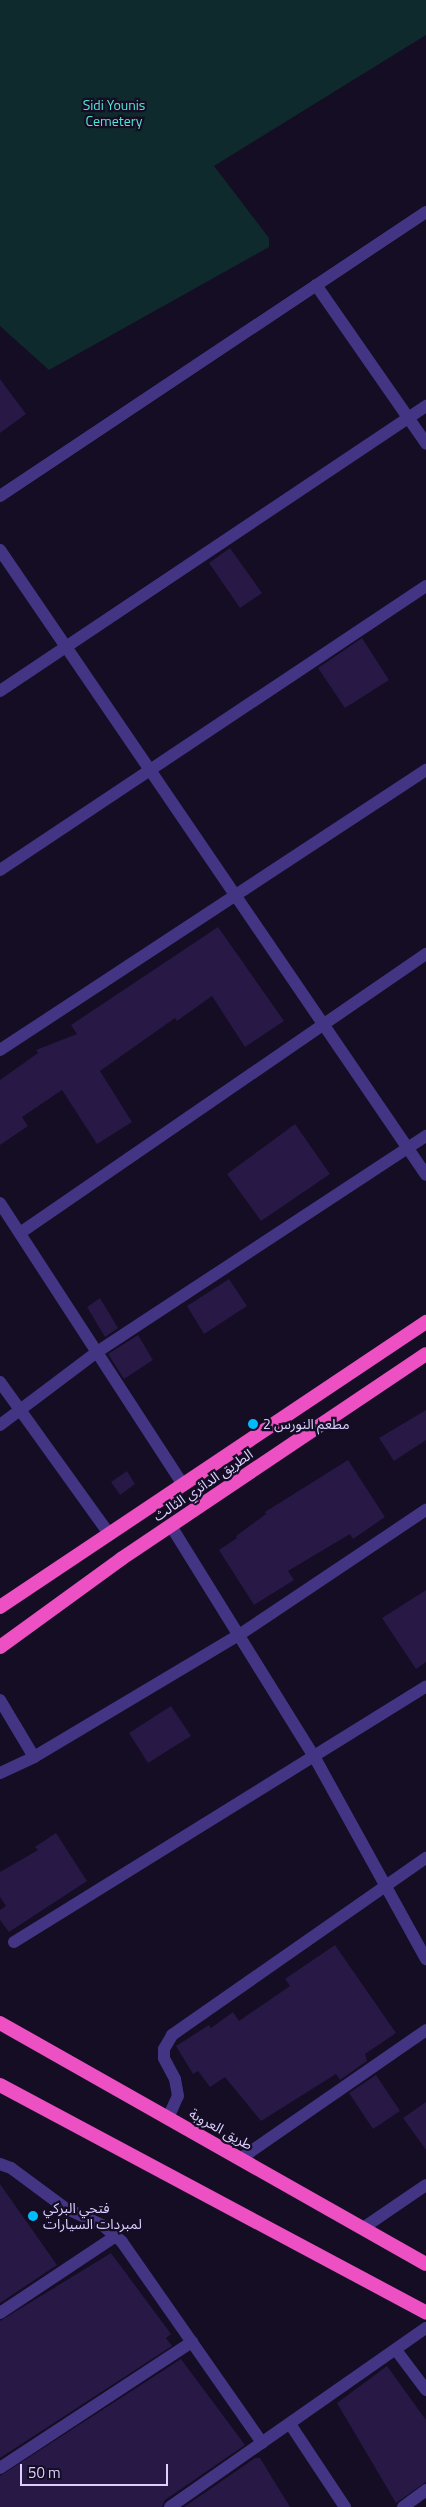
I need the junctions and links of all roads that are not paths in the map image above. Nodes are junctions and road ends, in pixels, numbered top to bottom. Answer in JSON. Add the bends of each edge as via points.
{"nodes":[{"id":1,"x":426,"y":212,"type":"edge"},
{"id":2,"x":316,"y":285,"type":"junction"},
{"id":3,"x":426,"y":406,"type":"edge"},
{"id":4,"x":409,"y":417,"type":"junction"},
{"id":5,"x":426,"y":443,"type":"edge"},
{"id":6,"x":0,"y":496,"type":"edge"},
{"id":7,"x":0,"y":550,"type":"edge"},
{"id":8,"x":426,"y":586,"type":"edge"},
{"id":9,"x":68,"y":646,"type":"junction"},
{"id":10,"x":0,"y":692,"type":"edge"},
{"id":11,"x":149,"y":768,"type":"junction"},
{"id":12,"x":426,"y":770,"type":"edge"},
{"id":13,"x":0,"y":870,"type":"edge"},
{"id":14,"x":238,"y":896,"type":"junction"},
{"id":15,"x":426,"y":954,"type":"edge"},
{"id":16,"x":323,"y":1022,"type":"junction"},
{"id":17,"x":0,"y":1050,"type":"edge"},
{"id":18,"x":426,"y":1136,"type":"edge"},
{"id":19,"x":408,"y":1148,"type":"junction"},
{"id":20,"x":426,"y":1175,"type":"edge"},
{"id":21,"x":0,"y":1203,"type":"edge"},
{"id":22,"x":20,"y":1233,"type":"junction"},
{"id":23,"x":426,"y":1322,"type":"edge"},
{"id":24,"x":97,"y":1352,"type":"junction"},
{"id":25,"x":426,"y":1354,"type":"edge"},
{"id":26,"x":0,"y":1382,"type":"edge"},
{"id":27,"x":21,"y":1412,"type":"junction"},
{"id":28,"x":0,"y":1425,"type":"edge"},
{"id":29,"x":184,"y":1485,"type":"junction"},
{"id":30,"x":426,"y":1510,"type":"edge"},
{"id":31,"x":170,"y":1526,"type":"junction"},
{"id":32,"x":110,"y":1534,"type":"junction"},
{"id":33,"x":0,"y":1607,"type":"edge"},
{"id":34,"x":239,"y":1635,"type":"junction"},
{"id":35,"x":0,"y":1647,"type":"edge"},
{"id":36,"x":426,"y":1687,"type":"edge"},
{"id":37,"x":0,"y":1700,"type":"edge"},
{"id":38,"x":34,"y":1757,"type":"junction"},
{"id":39,"x":315,"y":1758,"type":"junction"},
{"id":40,"x":0,"y":1772,"type":"edge"},
{"id":41,"x":426,"y":1858,"type":"edge"},
{"id":42,"x":384,"y":1886,"type":"junction"},
{"id":43,"x":14,"y":1942,"type":"dead end"},
{"id":44,"x":426,"y":1959,"type":"edge"},
{"id":45,"x":0,"y":2014,"type":"edge"},
{"id":46,"x":0,"y":2023,"type":"edge"},
{"id":47,"x":426,"y":2030,"type":"edge"},
{"id":48,"x":25,"y":2037,"type":"junction"},
{"id":49,"x":0,"y":2085,"type":"edge"},
{"id":50,"x":168,"y":2118,"type":"junction"},
{"id":51,"x":240,"y":2159,"type":"junction"},
{"id":52,"x":0,"y":2164,"type":"edge"},
{"id":53,"x":426,"y":2185,"type":"edge"},
{"id":54,"x":363,"y":2228,"type":"junction"},
{"id":55,"x":116,"y":2236,"type":"junction"},
{"id":56,"x":426,"y":2264,"type":"edge"},
{"id":57,"x":426,"y":2312,"type":"edge"},
{"id":58,"x":0,"y":2313,"type":"edge"},
{"id":59,"x":426,"y":2328,"type":"edge"},
{"id":60,"x":192,"y":2342,"type":"junction"},
{"id":61,"x":396,"y":2350,"type":"junction"},
{"id":62,"x":426,"y":2390,"type":"edge"},
{"id":63,"x":290,"y":2424,"type":"junction"},
{"id":64,"x":262,"y":2443,"type":"junction"},
{"id":65,"x":0,"y":2468,"type":"edge"},
{"id":66,"x":426,"y":2490,"type":"edge"},
{"id":67,"x":170,"y":2507,"type":"edge"},
{"id":68,"x":345,"y":2507,"type":"edge"},
{"id":69,"x":403,"y":2507,"type":"edge"}],
"edges":[{"from":1,"to":2,"type":"street"},
{"from":2,"to":4,"type":"street"},
{"from":2,"to":6,"type":"street"},
{"from":3,"to":4,"type":"street"},
{"from":4,"to":5,"type":"street"},
{"from":4,"to":9,"type":"street"},
{"from":7,"to":9,"type":"street"},
{"from":8,"to":11,"type":"street"},
{"from":9,"to":10,"type":"street"},
{"from":9,"to":11,"type":"street"},
{"from":11,"to":13,"type":"street"},
{"from":11,"to":14,"type":"street"},
{"from":12,"to":14,"type":"street"},
{"from":14,"to":16,"type":"street"},
{"from":14,"to":17,"type":"street"},
{"from":15,"to":16,"type":"street"},
{"from":16,"to":19,"type":"street"},
{"from":16,"to":22,"type":"street"},
{"from":18,"to":19,"type":"street"},
{"from":19,"to":20,"type":"street"},
{"from":19,"to":24,"type":"street"},
{"from":21,"to":22,"type":"street"},
{"from":22,"to":24,"type":"street"},
{"from":23,"to":29,"type":"highway","name":"الطريق الدائري الثالث"},
{"from":24,"to":27,"type":"street"},
{"from":24,"to":29,"type":"street"},
{"from":25,"to":31,"type":"highway","name":"الطريق الدائري الثالث"},
{"from":26,"to":27,"type":"street"},
{"from":27,"to":28,"type":"street"},
{"from":27,"to":32,"type":"street"},
{"from":29,"to":32,"type":"highway","name":"الطريق الدائري الثالث"},
{"from":30,"to":34,"type":"street"},
{"from":31,"to":34,"type":"street"},
{"from":31,"to":35,"type":"highway","name":"الطريق الدائري الثالث"},
{"from":32,"to":33,"type":"highway","name":"الطريق الدائري الثالث"},
{"from":34,"to":38,"type":"street"},
{"from":34,"to":39,"type":"street"},
{"from":36,"to":39,"type":"street"},
{"from":37,"to":38,"type":"street"},
{"from":38,"to":40,"type":"street"},
{"from":39,"to":42,"type":"street"},
{"from":39,"to":43,"type":"street"},
{"from":41,"to":42,"type":"street"},
{"from":42,"to":44,"type":"street"},
{"from":42,"to":50,"type":"street","via":[[172,2035],[164,2049],[164,2058],[175,2079],[178,2096]]},
{"from":45,"to":48,"type":"highway"},
{"from":46,"to":48,"type":"highway","name":"طريق العروبة"},
{"from":47,"to":51,"type":"street"},
{"from":48,"to":50,"type":"highway","name":"طريق العروبة"},
{"from":49,"to":57,"type":"highway"},
{"from":50,"to":51,"type":"highway","name":"طريق العروبة"},
{"from":51,"to":54,"type":"highway","name":"طريق العروبة"},
{"from":52,"to":55,"type":"street","via":[[11,2168],[65,2208],[102,2225]]},
{"from":53,"to":54,"type":"street"},
{"from":54,"to":56,"type":"highway","name":"طريق العروبة"},
{"from":55,"to":58,"type":"street"},
{"from":55,"to":60,"type":"street"},
{"from":59,"to":61,"type":"street"},
{"from":60,"to":64,"type":"street"},
{"from":60,"to":65,"type":"street"},
{"from":61,"to":62,"type":"street"},
{"from":61,"to":63,"type":"street"},
{"from":63,"to":64,"type":"street"},
{"from":63,"to":68,"type":"street"},
{"from":64,"to":67,"type":"street"},
{"from":66,"to":69,"type":"street"}]}
